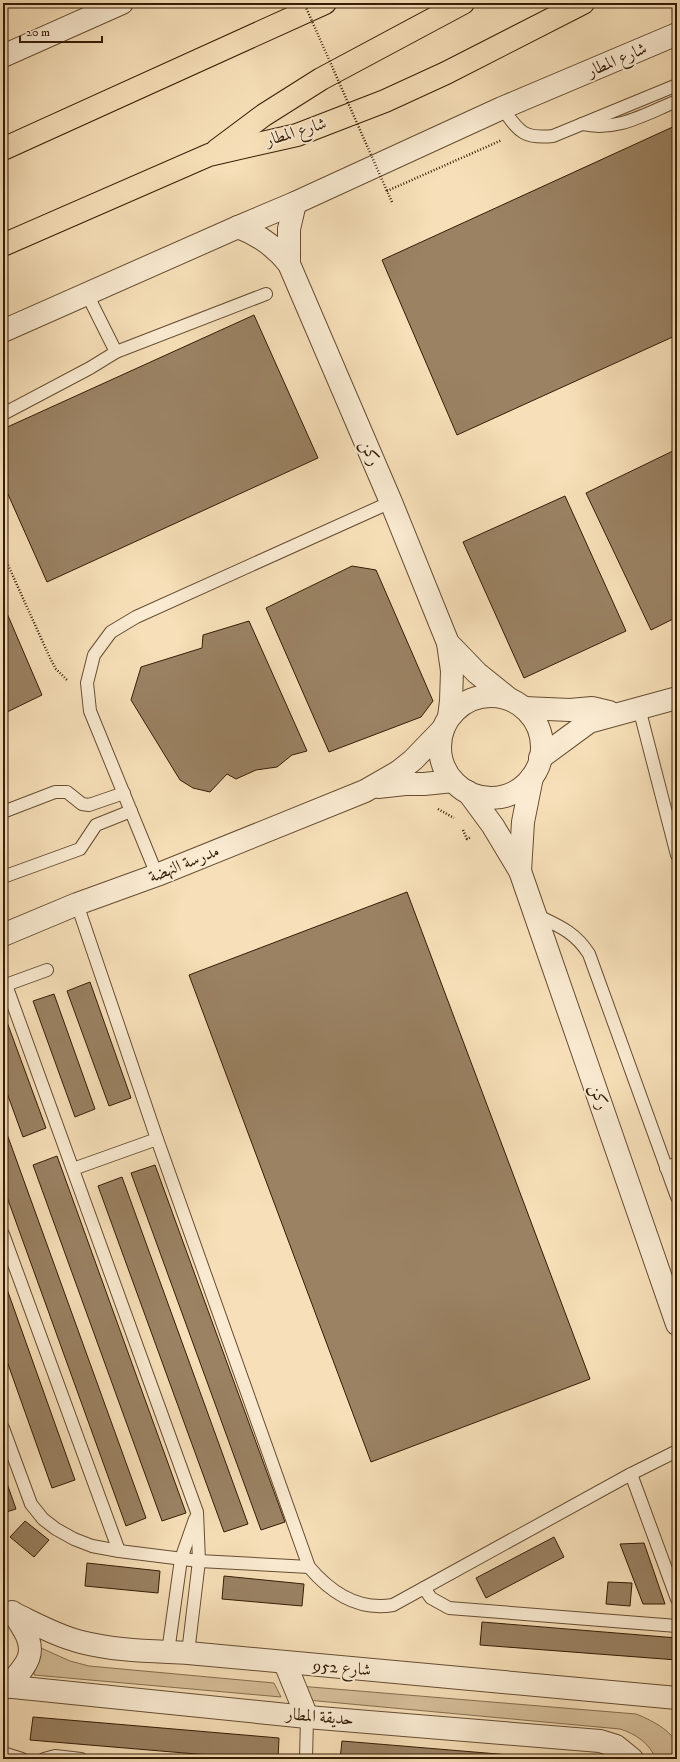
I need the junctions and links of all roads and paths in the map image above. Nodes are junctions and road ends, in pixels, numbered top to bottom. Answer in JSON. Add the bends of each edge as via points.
{"nodes":[{"id":1,"x":122,"y":3,"type":"edge"},
{"id":2,"x":304,"y":3,"type":"edge"},
{"id":3,"x":326,"y":3,"type":"edge"},
{"id":4,"x":463,"y":3,"type":"edge"},
{"id":5,"x":583,"y":3,"type":"edge"},
{"id":6,"x":677,"y":34,"type":"edge"},
{"id":7,"x":3,"y":56,"type":"edge"},
{"id":8,"x":677,"y":85,"type":"edge"},
{"id":9,"x":677,"y":101,"type":"edge"},
{"id":10,"x":502,"y":108,"type":"junction"},
{"id":11,"x":582,"y":124,"type":"junction"},
{"id":12,"x":520,"y":132,"type":"junction"},
{"id":13,"x":3,"y":149,"type":"edge"},
{"id":14,"x":209,"y":155,"type":"junction"},
{"id":15,"x":387,"y":191,"type":"junction"},
{"id":16,"x":392,"y":202,"type":"dead end"},
{"id":17,"x":295,"y":203,"type":"junction"},
{"id":18,"x":238,"y":227,"type":"junction"},
{"id":19,"x":3,"y":245,"type":"edge"},
{"id":20,"x":289,"y":264,"type":"junction"},
{"id":21,"x":87,"y":294,"type":"junction"},
{"id":22,"x":266,"y":294,"type":"dead end"},
{"id":23,"x":3,"y":331,"type":"edge"},
{"id":24,"x":116,"y":352,"type":"junction"},
{"id":25,"x":3,"y":414,"type":"edge"},
{"id":26,"x":391,"y":502,"type":"junction"},
{"id":27,"x":3,"y":554,"type":"edge"},
{"id":28,"x":448,"y":643,"type":"junction"},
{"id":29,"x":88,"y":695,"type":"junction"},
{"id":30,"x":677,"y":698,"type":"edge"},
{"id":31,"x":516,"y":703,"type":"junction"},
{"id":32,"x":639,"y":708,"type":"junction"},
{"id":33,"x":616,"y":714,"type":"junction"},
{"id":34,"x":446,"y":723,"type":"junction"},
{"id":35,"x":536,"y":768,"type":"junction"},
{"id":36,"x":461,"y":787,"type":"junction"},
{"id":37,"x":365,"y":790,"type":"junction"},
{"id":38,"x":124,"y":793,"type":"junction"},
{"id":39,"x":131,"y":811,"type":"junction"},
{"id":40,"x":3,"y":812,"type":"edge"},
{"id":41,"x":677,"y":855,"type":"edge"},
{"id":42,"x":520,"y":871,"type":"junction"},
{"id":43,"x":157,"y":875,"type":"junction"},
{"id":44,"x":3,"y":877,"type":"edge"},
{"id":45,"x":77,"y":904,"type":"junction"},
{"id":46,"x":536,"y":915,"type":"junction"},
{"id":47,"x":3,"y":935,"type":"edge"},
{"id":48,"x":47,"y":970,"type":"dead end"},
{"id":49,"x":5,"y":986,"type":"edge"},
{"id":50,"x":157,"y":1139,"type":"junction"},
{"id":51,"x":671,"y":1165,"type":"edge"},
{"id":52,"x":73,"y":1169,"type":"junction"},
{"id":53,"x":677,"y":1197,"type":"edge"},
{"id":54,"x":3,"y":1234,"type":"edge"},
{"id":55,"x":675,"y":1309,"type":"edge"},
{"id":56,"x":3,"y":1428,"type":"edge"},
{"id":57,"x":677,"y":1451,"type":"edge"},
{"id":58,"x":631,"y":1474,"type":"junction"},
{"id":59,"x":197,"y":1512,"type":"junction"},
{"id":60,"x":119,"y":1551,"type":"junction"},
{"id":61,"x":181,"y":1558,"type":"junction"},
{"id":62,"x":199,"y":1561,"type":"junction"},
{"id":63,"x":309,"y":1568,"type":"junction"},
{"id":64,"x":424,"y":1588,"type":"junction"},
{"id":65,"x":677,"y":1599,"type":"edge"},
{"id":66,"x":8,"y":1609,"type":"edge"},
{"id":67,"x":677,"y":1626,"type":"edge"},
{"id":68,"x":178,"y":1653,"type":"junction"},
{"id":69,"x":284,"y":1663,"type":"junction"},
{"id":70,"x":5,"y":1686,"type":"edge"},
{"id":71,"x":677,"y":1698,"type":"edge"},
{"id":72,"x":307,"y":1716,"type":"junction"},
{"id":73,"x":3,"y":1753,"type":"edge"},
{"id":74,"x":22,"y":1759,"type":"edge"},
{"id":75,"x":44,"y":1759,"type":"edge"},
{"id":76,"x":81,"y":1759,"type":"edge"},
{"id":77,"x":306,"y":1759,"type":"edge"},
{"id":78,"x":632,"y":1759,"type":"edge"}],
"edges":[{"from":1,"to":7,"type":"street"},
{"from":2,"to":15,"type":"path","bridge":true},
{"from":3,"to":13,"type":"highway"},
{"from":4,"to":14,"type":"highway","via":[[321,79],[264,115]]},
{"from":5,"to":14,"type":"highway","name":"شارع المطار","via":[[385,101],[297,134]]},
{"from":6,"to":10,"type":"street","name":"شارع المطار"},
{"from":8,"to":11,"type":"lane"},
{"from":9,"to":11,"type":"lane","via":[[614,126],[593,127]]},
{"from":10,"to":12,"type":"lane"},
{"from":10,"to":17,"type":"street","name":"شارع المطار"},
{"from":11,"to":12,"type":"lane","via":[[553,136],[536,138]]},
{"from":12,"to":15,"type":"path"},
{"from":14,"to":19,"type":"highway","name":"شارع المطار"},
{"from":15,"to":16,"type":"path"},
{"from":17,"to":18,"type":"street","name":"شارع المطار"},
{"from":17,"to":20,"type":"street","via":[[289,229]]},
{"from":18,"to":20,"type":"street","via":[[264,239]]},
{"from":18,"to":21,"type":"street","name":"شارع المطار"},
{"from":20,"to":26,"type":"street","name":"ركن"},
{"from":21,"to":23,"type":"street","name":"شارع المطار"},
{"from":21,"to":24,"type":"lane"},
{"from":22,"to":24,"type":"lane"},
{"from":24,"to":25,"type":"lane"},
{"from":26,"to":28,"type":"street","name":"ركن"},
{"from":26,"to":29,"type":"lane","via":[[136,617],[111,632],[94,655],[87,683]]},
{"from":27,"to":29,"type":"path","via":[[56,669],[65,679]]},
{"from":28,"to":31,"type":"street","name":"ركن","via":[[477,673]]},
{"from":28,"to":34,"type":"street","name":"ركن","via":[[452,678]]},
{"from":29,"to":38,"type":"lane","via":[[90,712]]},
{"from":30,"to":32,"type":"street"},
{"from":31,"to":33,"type":"street","via":[[564,710],[592,708]]},
{"from":31,"to":34,"type":"street","via":[[492,696],[476,698],[461,705]]},
{"from":31,"to":35,"type":"street","via":[[536,723],[540,734]]},
{"from":32,"to":33,"type":"street"},
{"from":32,"to":41,"type":"lane"},
{"from":33,"to":35,"type":"street","via":[[589,722]]},
{"from":34,"to":36,"type":"street","via":[[440,748],[444,766]]},
{"from":34,"to":37,"type":"street","name":"مدرسة النهضة","via":[[413,760],[398,772]]},
{"from":35,"to":36,"type":"street","via":[[522,787],[510,794],[482,797]]},
{"from":35,"to":42,"type":"street","name":"ركن","via":[[523,822]]},
{"from":36,"to":37,"type":"street","name":"مدرسة النهضة","via":[[385,786]]},
{"from":36,"to":42,"type":"street","name":"ركن","via":[[493,826]]},
{"from":37,"to":43,"type":"street","name":"مدرسة النهضة"},
{"from":38,"to":39,"type":"lane"},
{"from":38,"to":40,"type":"lane","via":[[89,806],[82,804],[67,792],[55,792]]},
{"from":39,"to":43,"type":"lane"},
{"from":39,"to":44,"type":"lane","via":[[96,825],[80,849]]},
{"from":42,"to":46,"type":"street","name":"ركن"},
{"from":43,"to":45,"type":"street","name":"مدرسة النهضة"},
{"from":45,"to":47,"type":"street","name":"مدرسة النهضة"},
{"from":45,"to":50,"type":"lane"},
{"from":46,"to":51,"type":"lane","via":[[575,935],[589,954]]},
{"from":46,"to":55,"type":"street","name":"ركن"},
{"from":48,"to":49,"type":"lane"},
{"from":49,"to":52,"type":"lane"},
{"from":50,"to":52,"type":"lane"},
{"from":50,"to":63,"type":"lane"},
{"from":51,"to":53,"type":"lane"},
{"from":52,"to":59,"type":"lane"},
{"from":54,"to":60,"type":"lane"},
{"from":56,"to":60,"type":"lane","via":[[31,1504],[43,1519],[56,1530],[74,1539],[92,1546]]},
{"from":57,"to":58,"type":"lane"},
{"from":58,"to":64,"type":"lane"},
{"from":58,"to":65,"type":"lane"},
{"from":59,"to":61,"type":"lane"},
{"from":59,"to":62,"type":"lane"},
{"from":60,"to":61,"type":"lane"},
{"from":61,"to":62,"type":"lane"},
{"from":61,"to":68,"type":"lane"},
{"from":62,"to":63,"type":"lane"},
{"from":62,"to":68,"type":"lane"},
{"from":63,"to":64,"type":"lane","via":[[335,1592],[364,1606],[393,1605]]},
{"from":64,"to":67,"type":"lane","via":[[431,1598],[449,1608]]},
{"from":66,"to":68,"type":"street","name":"شارع 952","via":[[51,1632],[81,1642],[120,1649]]},
{"from":66,"to":70,"type":"street","via":[[29,1640],[31,1653],[26,1665]]},
{"from":68,"to":69,"type":"street","name":"شارع 952"},
{"from":69,"to":71,"type":"street","name":"شارع 952"},
{"from":69,"to":72,"type":"street"},
{"from":70,"to":72,"type":"street","name":"حديقة المطار"},
{"from":72,"to":77,"type":"lane"},
{"from":72,"to":78,"type":"street","name":"حديقة المطار","via":[[600,1741],[616,1746]]},
{"from":73,"to":74,"type":"lane"},
{"from":75,"to":76,"type":"lane","via":[[55,1756]]}]}
